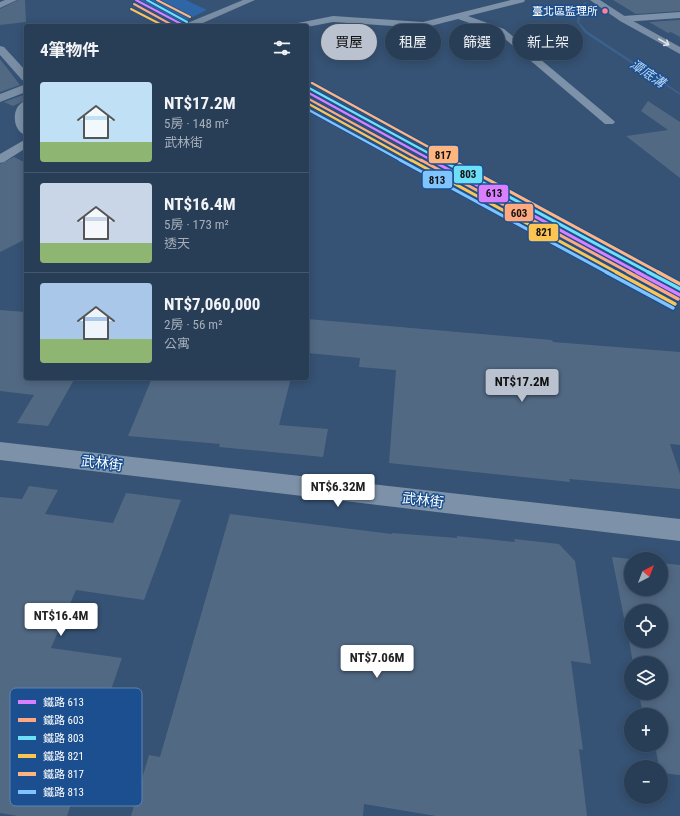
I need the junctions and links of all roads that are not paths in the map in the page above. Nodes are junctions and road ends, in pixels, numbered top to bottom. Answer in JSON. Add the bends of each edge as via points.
{"nodes":[{"id":1,"x":13,"y":0,"type":"edge"},
{"id":2,"x":251,"y":0,"type":"edge"},
{"id":3,"x":521,"y":0,"type":"edge"},
{"id":4,"x":594,"y":0,"type":"edge"},
{"id":5,"x":606,"y":0,"type":"edge"},
{"id":6,"x":0,"y":5,"type":"edge"},
{"id":7,"x":680,"y":15,"type":"edge"},
{"id":8,"x":459,"y":16,"type":"junction"},
{"id":9,"x":636,"y":18,"type":"junction"},
{"id":10,"x":623,"y":19,"type":"junction"},
{"id":11,"x":193,"y":24,"type":"edge"},
{"id":12,"x":309,"y":24,"type":"edge"},
{"id":13,"x":680,"y":41,"type":"edge"},
{"id":14,"x":0,"y":48,"type":"edge"},
{"id":15,"x":680,"y":51,"type":"edge"},
{"id":16,"x":24,"y":76,"type":"edge"},
{"id":17,"x":24,"y":89,"type":"edge"},
{"id":18,"x":0,"y":98,"type":"edge"},
{"id":19,"x":24,"y":107,"type":"edge"},
{"id":20,"x":609,"y":122,"type":"dead end"},
{"id":21,"x":24,"y":130,"type":"edge"},
{"id":22,"x":24,"y":144,"type":"edge"},
{"id":23,"x":0,"y":159,"type":"edge"},
{"id":24,"x":0,"y":451,"type":"edge"},
{"id":25,"x":680,"y":530,"type":"edge"}],
"edges":[{"from":1,"to":6,"type":"main road"},
{"from":2,"to":11,"type":"main road"},
{"from":3,"to":8,"type":"street"},
{"from":4,"to":10,"type":"main road"},
{"from":5,"to":9,"type":"main road"},
{"from":7,"to":9,"type":"street"},
{"from":8,"to":12,"type":"street","via":[[423,25],[333,20]]},
{"from":8,"to":20,"type":"street","via":[[501,31]]},
{"from":9,"to":10,"type":"street"},
{"from":9,"to":13,"type":"main road"},
{"from":10,"to":15,"type":"main road","one_way":true},
{"from":14,"to":16,"type":"main road"},
{"from":17,"to":18,"type":"main road"},
{"from":19,"to":21,"type":"street","via":[[20,120]]},
{"from":22,"to":23,"type":"street"},
{"from":24,"to":25,"type":"street","name":"武林街"}]}
